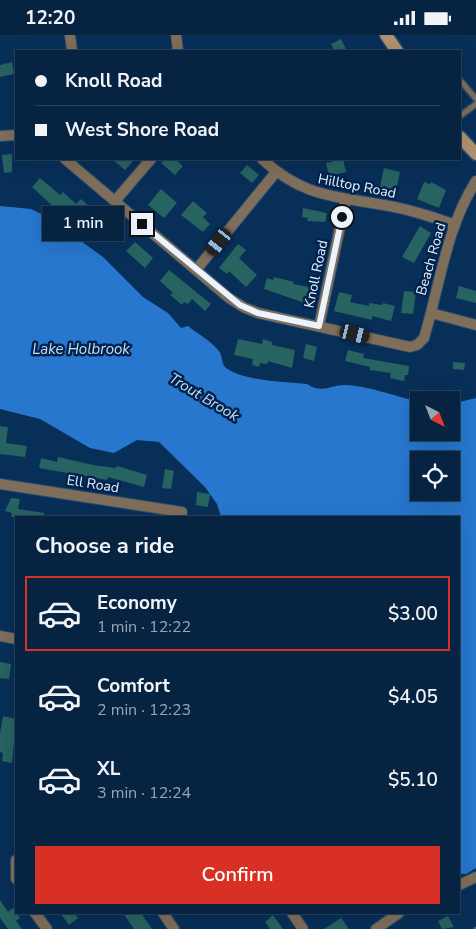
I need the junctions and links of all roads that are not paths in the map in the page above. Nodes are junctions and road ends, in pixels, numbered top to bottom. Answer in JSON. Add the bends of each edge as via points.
{"nodes":[{"id":1,"x":70,"y":35,"type":"edge"},
{"id":2,"x":176,"y":35,"type":"edge"},
{"id":3,"x":386,"y":35,"type":"edge"},
{"id":4,"x":72,"y":50,"type":"edge"},
{"id":5,"x":178,"y":50,"type":"edge"},
{"id":6,"x":396,"y":50,"type":"edge"},
{"id":7,"x":461,"y":81,"type":"edge"},
{"id":8,"x":476,"y":87,"type":"edge"},
{"id":9,"x":470,"y":91,"type":"junction"},
{"id":10,"x":476,"y":99,"type":"edge"},
{"id":11,"x":476,"y":104,"type":"edge"},
{"id":12,"x":461,"y":115,"type":"edge"},
{"id":13,"x":15,"y":135,"type":"edge"},
{"id":14,"x":0,"y":136,"type":"edge"},
{"id":15,"x":461,"y":138,"type":"edge"},
{"id":16,"x":476,"y":154,"type":"edge"},
{"id":17,"x":65,"y":160,"type":"edge"},
{"id":18,"x":150,"y":160,"type":"edge"},
{"id":19,"x":263,"y":160,"type":"edge"},
{"id":20,"x":276,"y":172,"type":"junction"},
{"id":21,"x":476,"y":181,"type":"edge"},
{"id":22,"x":346,"y":199,"type":"junction"},
{"id":23,"x":115,"y":201,"type":"junction"},
{"id":24,"x":455,"y":225,"type":"junction"},
{"id":25,"x":196,"y":270,"type":"junction"},
{"id":26,"x":431,"y":313,"type":"junction"},
{"id":27,"x":476,"y":325,"type":"edge"},
{"id":28,"x":319,"y":326,"type":"junction"},
{"id":29,"x":0,"y":484,"type":"edge"},
{"id":30,"x":181,"y":515,"type":"edge"},
{"id":31,"x":0,"y":636,"type":"edge"},
{"id":32,"x":15,"y":639,"type":"edge"},
{"id":33,"x":36,"y":914,"type":"edge"},
{"id":34,"x":164,"y":914,"type":"edge"},
{"id":35,"x":293,"y":914,"type":"edge"},
{"id":36,"x":398,"y":914,"type":"edge"},
{"id":37,"x":47,"y":929,"type":"edge"},
{"id":38,"x":174,"y":929,"type":"edge"},
{"id":39,"x":303,"y":929,"type":"edge"},
{"id":40,"x":376,"y":929,"type":"edge"}],
"edges":[{"from":1,"to":4,"type":"street"},
{"from":2,"to":5,"type":"street"},
{"from":3,"to":6,"type":"main road"},
{"from":7,"to":9,"type":"lane"},
{"from":8,"to":9,"type":"lane"},
{"from":9,"to":10,"type":"lane"},
{"from":11,"to":12,"type":"lane"},
{"from":13,"to":14,"type":"street"},
{"from":15,"to":16,"type":"main road"},
{"from":17,"to":23,"type":"street"},
{"from":18,"to":23,"type":"street"},
{"from":19,"to":20,"type":"street","name":"Hilltop Road"},
{"from":20,"to":22,"type":"street","name":"Hilltop Road","via":[[301,188]]},
{"from":20,"to":25,"type":"street"},
{"from":21,"to":24,"type":"street","name":"Beach Road"},
{"from":22,"to":24,"type":"street","name":"Hilltop Road","via":[[396,207]]},
{"from":22,"to":28,"type":"street","name":"Knoll Road"},
{"from":23,"to":25,"type":"street"},
{"from":24,"to":26,"type":"street","name":"Beach Road"},
{"from":25,"to":28,"type":"street","via":[[245,308]]},
{"from":26,"to":27,"type":"street"},
{"from":26,"to":28,"type":"street","name":"Beach Road","via":[[424,337],[417,345],[402,346]]},
{"from":29,"to":30,"type":"street","name":"Ell Road"},
{"from":31,"to":32,"type":"street"},
{"from":33,"to":37,"type":"street"},
{"from":34,"to":38,"type":"street"},
{"from":35,"to":39,"type":"street"},
{"from":36,"to":40,"type":"street"}]}
